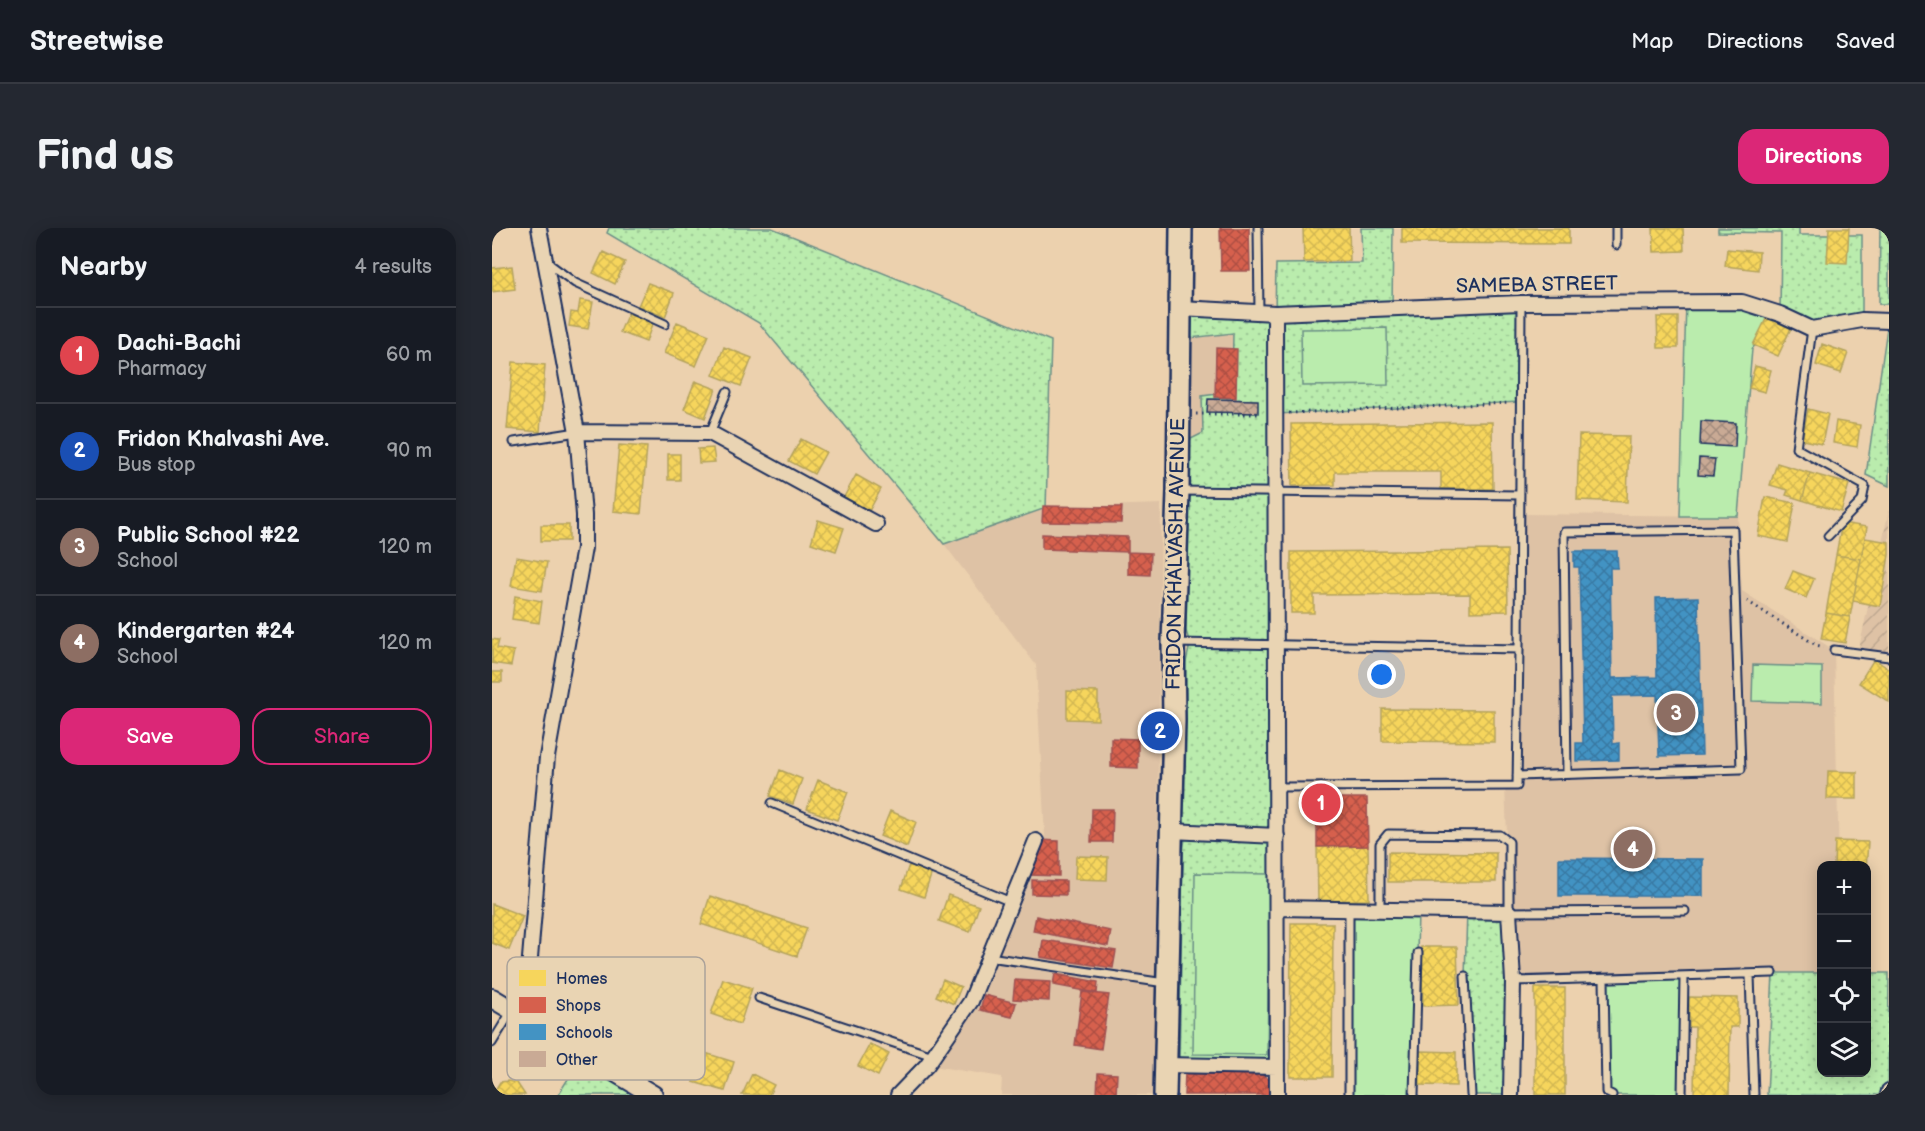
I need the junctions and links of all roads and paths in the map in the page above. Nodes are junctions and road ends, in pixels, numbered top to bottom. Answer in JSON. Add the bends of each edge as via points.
{"nodes":[{"id":1,"x":539,"y":228,"type":"edge"},
{"id":2,"x":1181,"y":228,"type":"edge"},
{"id":3,"x":1258,"y":228,"type":"edge"},
{"id":4,"x":1616,"y":228,"type":"edge"},
{"id":5,"x":1616,"y":245,"type":"dead end"},
{"id":6,"x":544,"y":261,"type":"junction"},
{"id":7,"x":1521,"y":303,"type":"junction"},
{"id":8,"x":1180,"y":308,"type":"junction"},
{"id":9,"x":1259,"y":313,"type":"junction"},
{"id":10,"x":1275,"y":313,"type":"junction"},
{"id":11,"x":1889,"y":321,"type":"edge"},
{"id":12,"x":665,"y":324,"type":"dead end"},
{"id":13,"x":1812,"y":329,"type":"junction"},
{"id":14,"x":728,"y":392,"type":"dead end"},
{"id":15,"x":1520,"y":402,"type":"junction"},
{"id":16,"x":1179,"y":414,"type":"junction"},
{"id":17,"x":1276,"y":414,"type":"junction"},
{"id":18,"x":577,"y":432,"type":"junction"},
{"id":19,"x":710,"y":433,"type":"junction"},
{"id":20,"x":514,"y":442,"type":"dead end"},
{"id":21,"x":1178,"y":492,"type":"junction"},
{"id":22,"x":1276,"y":492,"type":"junction"},
{"id":23,"x":1520,"y":495,"type":"junction"},
{"id":24,"x":876,"y":524,"type":"dead end"},
{"id":25,"x":1828,"y":536,"type":"dead end"},
{"id":26,"x":1735,"y":593,"type":"junction"},
{"id":27,"x":1173,"y":643,"type":"junction"},
{"id":28,"x":1276,"y":645,"type":"junction"},
{"id":29,"x":1519,"y":649,"type":"junction"},
{"id":30,"x":1834,"y":650,"type":"joint"},
{"id":31,"x":1889,"y":657,"type":"edge"},
{"id":32,"x":1568,"y":774,"type":"junction"},
{"id":33,"x":1517,"y":776,"type":"junction"},
{"id":34,"x":1277,"y":787,"type":"junction"},
{"id":35,"x":772,"y":803,"type":"dead end"},
{"id":36,"x":1171,"y":831,"type":"junction"},
{"id":37,"x":1277,"y":836,"type":"junction"},
{"id":38,"x":1036,"y":841,"type":"dead end"},
{"id":39,"x":1011,"y":902,"type":"junction"},
{"id":40,"x":1277,"y":908,"type":"junction"},
{"id":41,"x":1349,"y":908,"type":"junction"},
{"id":42,"x":1380,"y":909,"type":"junction"},
{"id":43,"x":1685,"y":911,"type":"dead end"},
{"id":44,"x":1509,"y":912,"type":"junction"},
{"id":45,"x":1418,"y":953,"type":"dead end"},
{"id":46,"x":530,"y":957,"type":"edge"},
{"id":47,"x":989,"y":957,"type":"junction"},
{"id":48,"x":1773,"y":973,"type":"dead end"},
{"id":49,"x":1750,"y":975,"type":"junction"},
{"id":50,"x":1465,"y":976,"type":"dead end"},
{"id":51,"x":1684,"y":977,"type":"junction"},
{"id":52,"x":1604,"y":979,"type":"junction"},
{"id":53,"x":1513,"y":981,"type":"junction"},
{"id":54,"x":1167,"y":983,"type":"junction"},
{"id":55,"x":492,"y":998,"type":"edge"},
{"id":56,"x":759,"y":998,"type":"dead end"},
{"id":57,"x":507,"y":1007,"type":"edge"},
{"id":58,"x":507,"y":1018,"type":"edge"},
{"id":59,"x":492,"y":1043,"type":"edge"},
{"id":60,"x":933,"y":1056,"type":"junction"},
{"id":61,"x":1164,"y":1065,"type":"junction"},
{"id":62,"x":1277,"y":1067,"type":"junction"},
{"id":63,"x":628,"y":1080,"type":"edge"},
{"id":64,"x":653,"y":1095,"type":"edge"},
{"id":65,"x":898,"y":1095,"type":"edge"},
{"id":66,"x":1165,"y":1095,"type":"edge"},
{"id":67,"x":1277,"y":1095,"type":"edge"},
{"id":68,"x":1349,"y":1095,"type":"edge"},
{"id":69,"x":1414,"y":1095,"type":"edge"},
{"id":70,"x":1471,"y":1095,"type":"edge"},
{"id":71,"x":1510,"y":1095,"type":"edge"},
{"id":72,"x":1612,"y":1095,"type":"edge"},
{"id":73,"x":1682,"y":1095,"type":"edge"},
{"id":74,"x":1754,"y":1095,"type":"edge"}],
"edges":[{"from":1,"to":6,"type":"street"},
{"from":2,"to":8,"type":"main road","name":"FRIDON KHALVASHI AVENUE"},
{"from":3,"to":9,"type":"lane"},
{"from":4,"to":5,"type":"lane"},
{"from":6,"to":12,"type":"lane","via":[[575,283]]},
{"from":6,"to":18,"type":"street"},
{"from":7,"to":10,"type":"street","name":"SAMEBA STREET"},
{"from":7,"to":13,"type":"street","name":"SAMEBA STREET","via":[[1742,302]]},
{"from":7,"to":15,"type":"lane"},
{"from":8,"to":9,"type":"street","name":"SAMEBA STREET"},
{"from":8,"to":16,"type":"main road","name":"FRIDON KHALVASHI AVENUE"},
{"from":9,"to":10,"type":"street","name":"SAMEBA STREET"},
{"from":10,"to":17,"type":"street"},
{"from":11,"to":13,"type":"street","via":[[1862,320]]},
{"from":13,"to":25,"type":"lane","via":[[1796,448],[1865,486],[1862,501]]},
{"from":14,"to":19,"type":"lane"},
{"from":15,"to":17,"type":"path"},
{"from":15,"to":23,"type":"lane"},
{"from":16,"to":17,"type":"path"},
{"from":16,"to":21,"type":"main road","name":"FRIDON KHALVASHI AVENUE"},
{"from":17,"to":22,"type":"street"},
{"from":18,"to":19,"type":"street"},
{"from":18,"to":20,"type":"lane"},
{"from":18,"to":46,"type":"street","via":[[584,548],[547,757]]},
{"from":19,"to":24,"type":"street"},
{"from":21,"to":22,"type":"lane"},
{"from":21,"to":27,"type":"main road","name":"FRIDON KHALVASHI AVENUE"},
{"from":22,"to":23,"type":"lane"},
{"from":22,"to":28,"type":"street"},
{"from":23,"to":29,"type":"lane"},
{"from":26,"to":30,"type":"path","via":[[1816,645]]},
{"from":26,"to":32,"type":"lane","via":[[1741,769]]},
{"from":26,"to":32,"type":"lane","via":[[1732,530],[1564,532]]},
{"from":27,"to":28,"type":"lane"},
{"from":27,"to":36,"type":"main road","name":"FRIDON KHALVASHI AVENUE"},
{"from":28,"to":29,"type":"lane"},
{"from":28,"to":34,"type":"street"},
{"from":29,"to":33,"type":"lane"},
{"from":30,"to":31,"type":"lane"},
{"from":32,"to":33,"type":"lane"},
{"from":33,"to":34,"type":"lane","via":[[1517,786]]},
{"from":34,"to":37,"type":"street"},
{"from":35,"to":39,"type":"lane"},
{"from":36,"to":37,"type":"street"},
{"from":36,"to":54,"type":"main road","name":"FRIDON KHALVASHI AVENUE"},
{"from":37,"to":40,"type":"street"},
{"from":38,"to":39,"type":"street"},
{"from":39,"to":47,"type":"street"},
{"from":40,"to":41,"type":"street"},
{"from":40,"to":62,"type":"street"},
{"from":41,"to":42,"type":"street"},
{"from":41,"to":68,"type":"lane"},
{"from":42,"to":44,"type":"street"},
{"from":42,"to":44,"type":"lane","via":[[1380,844],[1388,834],[1500,835],[1509,842]]},
{"from":43,"to":44,"type":"lane"},
{"from":44,"to":53,"type":"street"},
{"from":45,"to":69,"type":"lane"},
{"from":47,"to":54,"type":"lane"},
{"from":47,"to":60,"type":"street","via":[[971,1001]]},
{"from":48,"to":49,"type":"lane"},
{"from":49,"to":51,"type":"lane"},
{"from":49,"to":74,"type":"lane"},
{"from":50,"to":70,"type":"lane"},
{"from":51,"to":52,"type":"lane"},
{"from":51,"to":73,"type":"lane"},
{"from":52,"to":53,"type":"lane"},
{"from":52,"to":72,"type":"lane","via":[[1606,1092]]},
{"from":53,"to":71,"type":"street"},
{"from":54,"to":61,"type":"main road","name":"FRIDON KHALVASHI AVENUE"},
{"from":55,"to":57,"type":"street"},
{"from":56,"to":60,"type":"lane"},
{"from":58,"to":59,"type":"lane"},
{"from":60,"to":65,"type":"street"},
{"from":61,"to":62,"type":"street"},
{"from":61,"to":66,"type":"main road","name":"FRIDON KHALVASHI AVENUE"},
{"from":62,"to":67,"type":"street"},
{"from":63,"to":64,"type":"street"}]}
